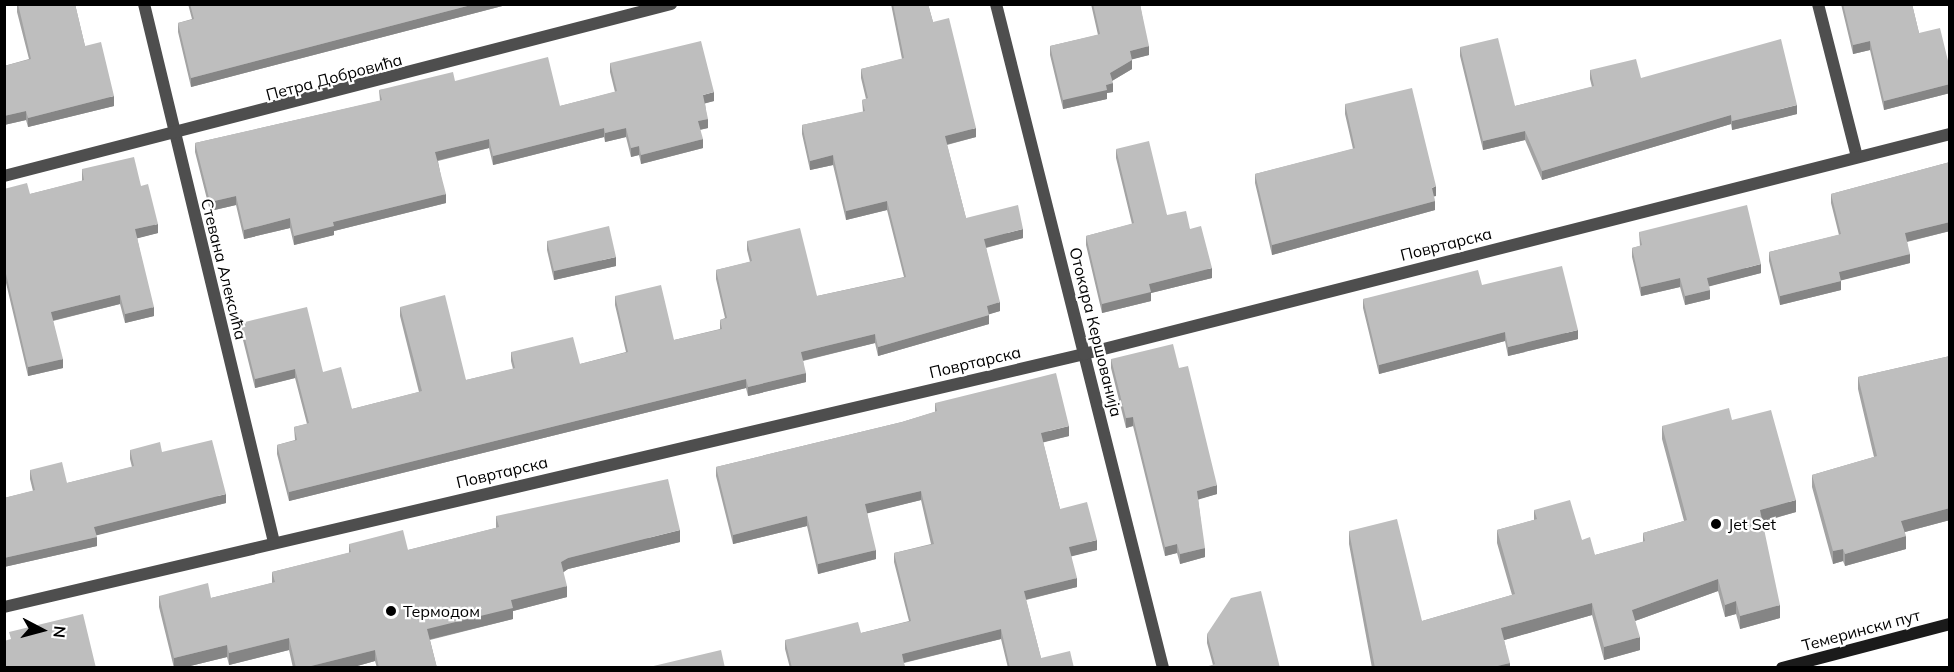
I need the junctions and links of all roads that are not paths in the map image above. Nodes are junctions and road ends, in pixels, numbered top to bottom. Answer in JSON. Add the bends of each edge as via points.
{"nodes":[{"id":1,"x":144,"y":4,"type":"edge"},
{"id":2,"x":671,"y":4,"type":"edge"},
{"id":3,"x":996,"y":4,"type":"edge"},
{"id":4,"x":1818,"y":4,"type":"edge"},
{"id":5,"x":1950,"y":134,"type":"edge"},
{"id":6,"x":175,"y":136,"type":"junction"},
{"id":7,"x":1857,"y":157,"type":"junction"},
{"id":8,"x":4,"y":176,"type":"edge"},
{"id":9,"x":1084,"y":354,"type":"junction"},
{"id":10,"x":274,"y":542,"type":"junction"},
{"id":11,"x":4,"y":607,"type":"edge"},
{"id":12,"x":1950,"y":624,"type":"edge"},
{"id":13,"x":1163,"y":668,"type":"edge"},
{"id":14,"x":1782,"y":668,"type":"edge"}],
"edges":[{"from":1,"to":6,"type":"street","name":"Стевана Алексића"},
{"from":2,"to":6,"type":"street","name":"Петра Добровића"},
{"from":3,"to":9,"type":"street","name":"Отокара Кершованија"},
{"from":4,"to":7,"type":"street"},
{"from":5,"to":7,"type":"street","name":"Повртарска"},
{"from":6,"to":8,"type":"street","name":"Петра Добровића"},
{"from":6,"to":10,"type":"street","name":"Стевана Алексића"},
{"from":7,"to":9,"type":"street","name":"Повртарска"},
{"from":9,"to":10,"type":"street","name":"Повртарска"},
{"from":9,"to":13,"type":"street","name":"Отокара Кершованија"},
{"from":10,"to":11,"type":"street","name":"Повртарска"},
{"from":12,"to":14,"type":"main road","name":"Темерински пут"}]}
